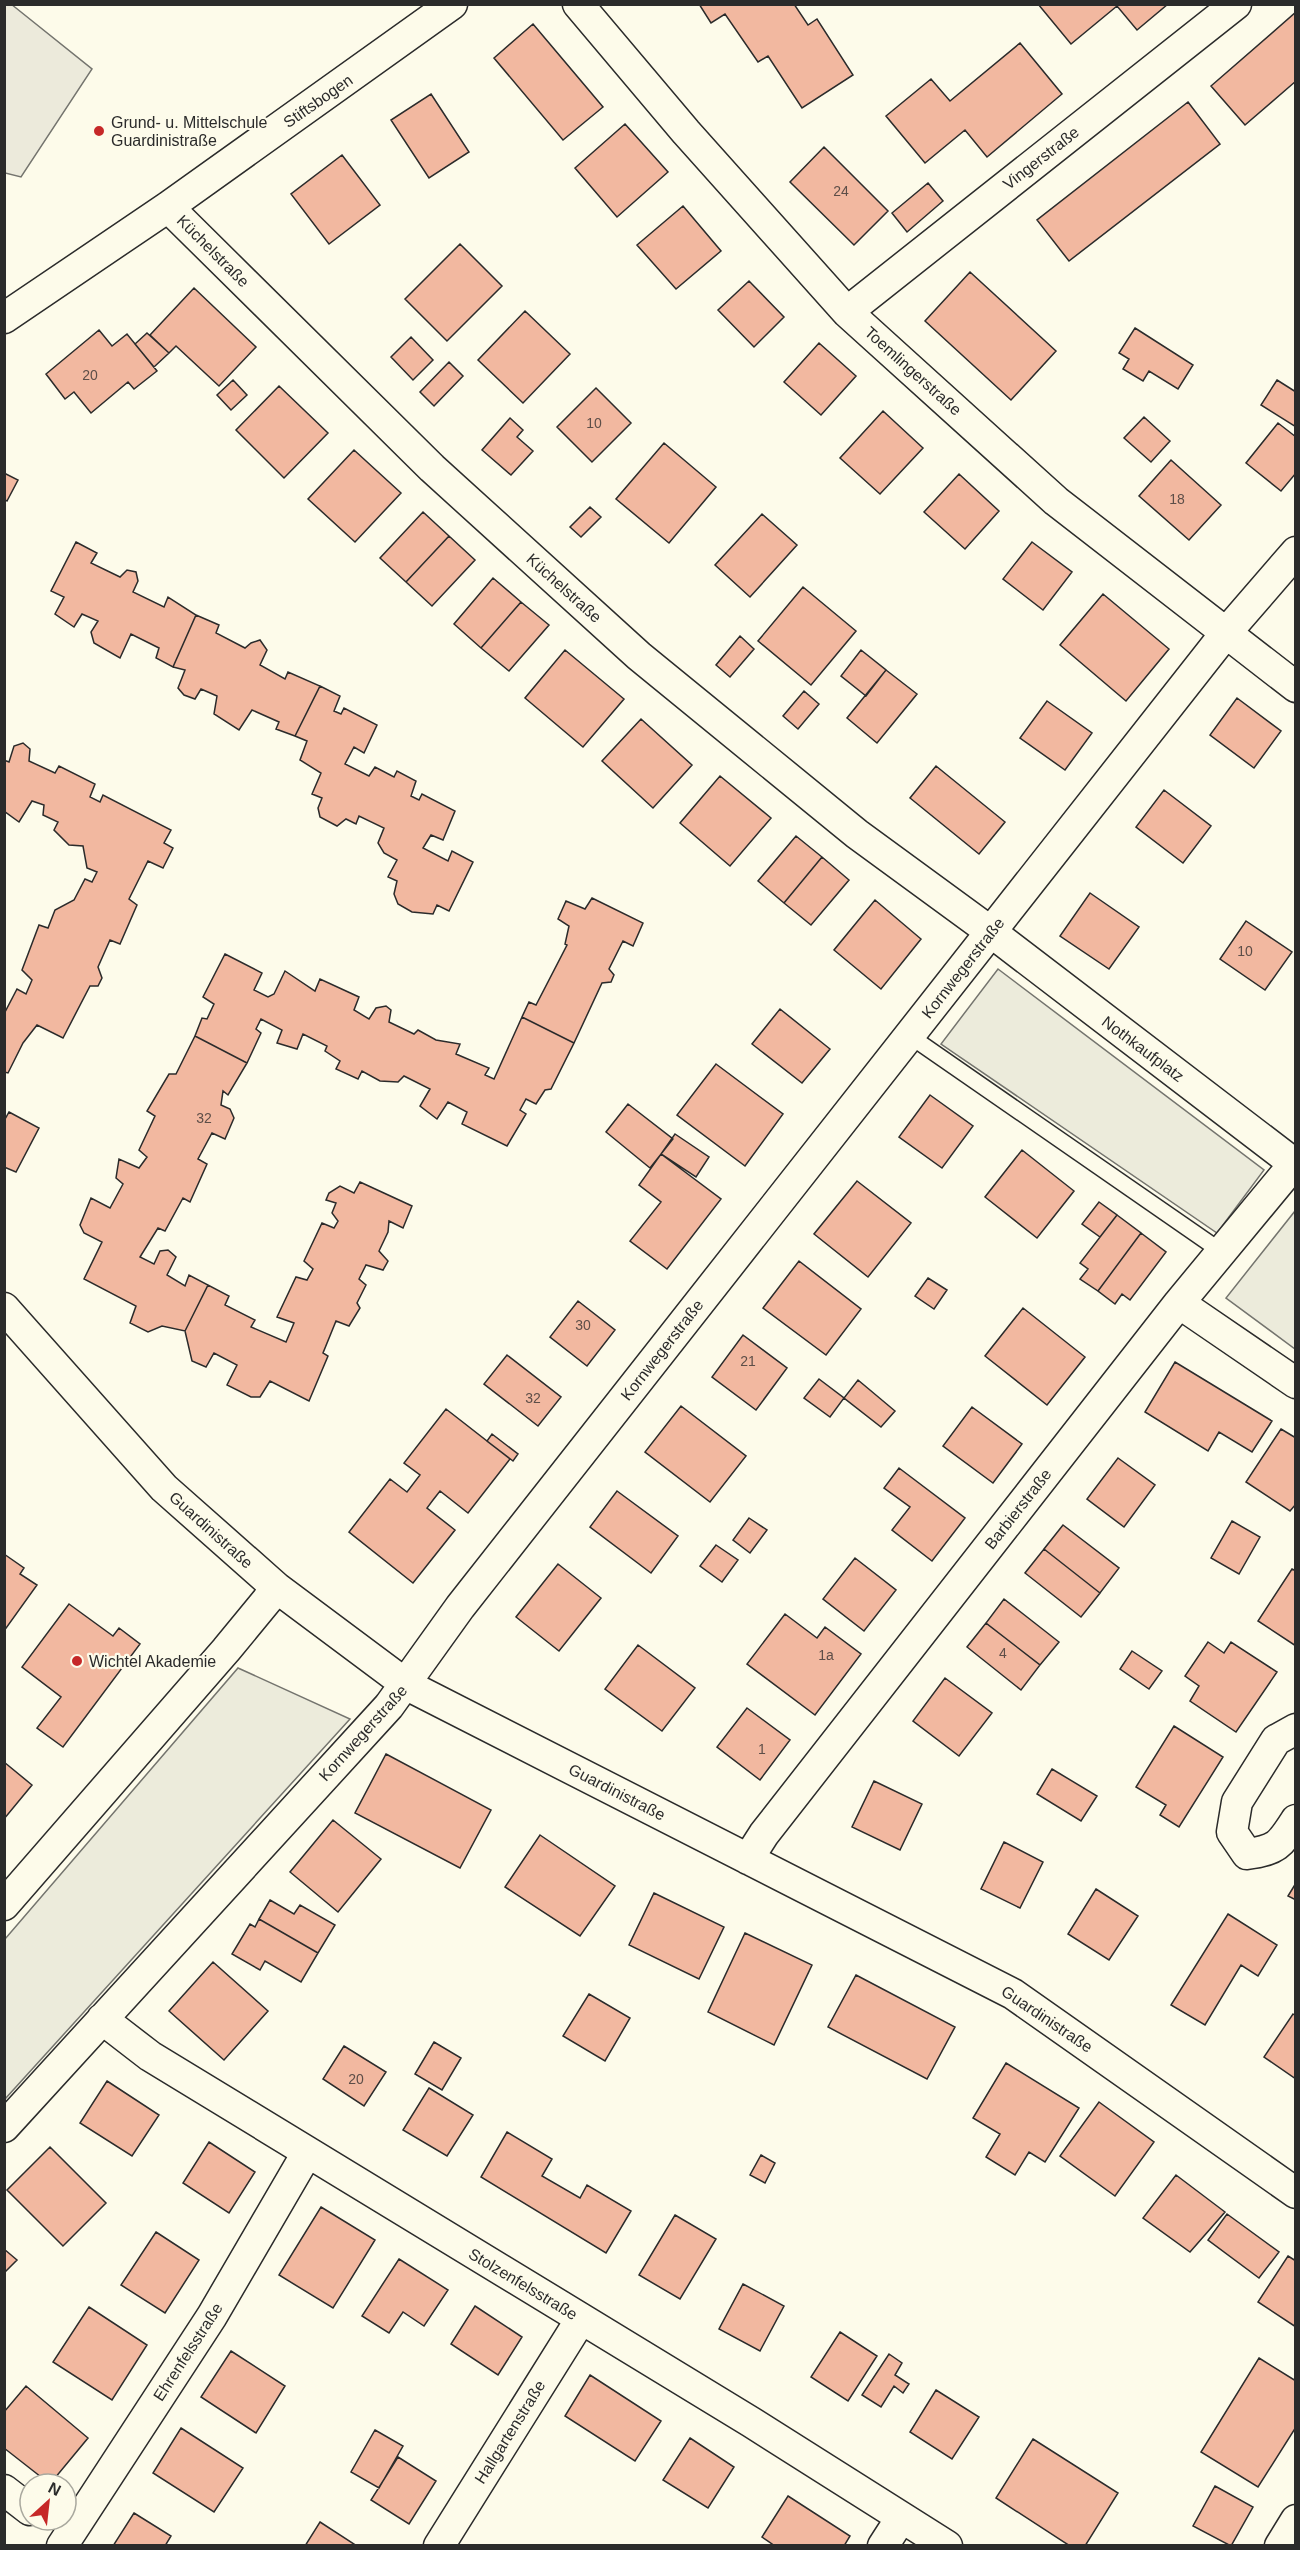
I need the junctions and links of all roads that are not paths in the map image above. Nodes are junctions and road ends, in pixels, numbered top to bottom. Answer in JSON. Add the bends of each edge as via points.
{"nodes":[{"id":1,"x":452,"y":4,"type":"edge"},
{"id":2,"x":578,"y":4,"type":"edge"},
{"id":3,"x":1236,"y":4,"type":"edge"},
{"id":4,"x":168,"y":207,"type":"junction"},
{"id":5,"x":847,"y":312,"type":"junction"},
{"id":6,"x":4,"y":318,"type":"edge"},
{"id":7,"x":1296,"y":552,"type":"edge"},
{"id":8,"x":1225,"y":634,"type":"junction"},
{"id":9,"x":1296,"y":687,"type":"edge"},
{"id":10,"x":991,"y":932,"type":"junction"},
{"id":11,"x":910,"y":1036,"type":"junction"},
{"id":12,"x":1295,"y":1165,"type":"edge"},
{"id":13,"x":1222,"y":1252,"type":"junction"},
{"id":14,"x":1179,"y":1303,"type":"junction"},
{"id":15,"x":4,"y":1308,"type":"edge"},
{"id":16,"x":1296,"y":1383,"type":"edge"},
{"id":17,"x":277,"y":1588,"type":"junction"},
{"id":18,"x":406,"y":1685,"type":"junction"},
{"id":19,"x":1296,"y":1729,"type":"edge"},
{"id":20,"x":1296,"y":1820,"type":"edge"},
{"id":21,"x":748,"y":1859,"type":"junction"},
{"id":22,"x":4,"y":1905,"type":"edge"},
{"id":23,"x":102,"y":2019,"type":"junction"},
{"id":24,"x":4,"y":2127,"type":"edge"},
{"id":25,"x":307,"y":2153,"type":"junction"},
{"id":26,"x":1296,"y":2193,"type":"edge"},
{"id":27,"x":581,"y":2319,"type":"junction"},
{"id":28,"x":4,"y":2490,"type":"edge"},
{"id":29,"x":18,"y":2501,"type":"edge"},
{"id":30,"x":901,"y":2518,"type":"junction"},
{"id":31,"x":1296,"y":2520,"type":"edge"},
{"id":32,"x":64,"y":2542,"type":"edge"},
{"id":33,"x":439,"y":2546,"type":"edge"},
{"id":34,"x":883,"y":2546,"type":"edge"},
{"id":35,"x":947,"y":2546,"type":"edge"},
{"id":36,"x":1280,"y":2546,"type":"edge"}],
"edges":[{"from":1,"to":4,"type":"street","name":"Stiftsbogen"},
{"from":2,"to":5,"type":"street","name":"Toemlingerstraße"},
{"from":3,"to":5,"type":"street","name":"Vingerstraße"},
{"from":4,"to":6,"type":"street","name":"Stiftsbogen"},
{"from":4,"to":10,"type":"street","name":"Küchelstraße","via":[[432,468],[639,656],[857,834]]},
{"from":5,"to":8,"type":"street","name":"Toemlingerstraße","via":[[1056,501]]},
{"from":7,"to":8,"type":"street","name":"Kornwegerstraße"},
{"from":8,"to":9,"type":"street","name":"Toemlingerstraße"},
{"from":8,"to":10,"type":"street","name":"Kornwegerstraße"},
{"from":10,"to":11,"type":"street","name":"Kornwegerstraße"},
{"from":10,"to":12,"type":"street","name":"Nothkaufplatz"},
{"from":11,"to":13,"type":"lane"},
{"from":11,"to":18,"type":"street","name":"Kornwegerstraße","via":[[460,1607]]},
{"from":12,"to":13,"type":"street","name":"Barbierstraße"},
{"from":13,"to":14,"type":"street","name":"Barbierstraße"},
{"from":14,"to":16,"type":"street"},
{"from":14,"to":21,"type":"street","name":"Barbierstraße"},
{"from":15,"to":17,"type":"street","name":"Guardinistraße","via":[[164,1488]]},
{"from":17,"to":18,"type":"street","name":"Guardinistraße"},
{"from":17,"to":22,"type":"street"},
{"from":18,"to":21,"type":"street","name":"Guardinistraße"},
{"from":18,"to":23,"type":"street","name":"Kornwegerstraße"},
{"from":19,"to":20,"type":"street","via":[[1276,1740],[1237,1802],[1232,1832],[1247,1854],[1271,1851]]},
{"from":21,"to":26,"type":"street","name":"Guardinistraße","via":[[1013,1994]]},
{"from":23,"to":24,"type":"street","name":"Kornwegerstraße"},
{"from":23,"to":25,"type":"street","name":"Stolzenfelsstraße","via":[[150,2056]]},
{"from":25,"to":27,"type":"street","name":"Stolzenfelsstraße"},
{"from":25,"to":32,"type":"street","name":"Ehrenfelsstraße","via":[[212,2316]]},
{"from":27,"to":30,"type":"street","name":"Stolzenfelsstraße"},
{"from":27,"to":33,"type":"street","name":"Hallgartenstraße"},
{"from":28,"to":29,"type":"street"},
{"from":30,"to":34,"type":"street"},
{"from":30,"to":35,"type":"street","name":"Stolzenfelsstraße"},
{"from":31,"to":36,"type":"street"}]}
